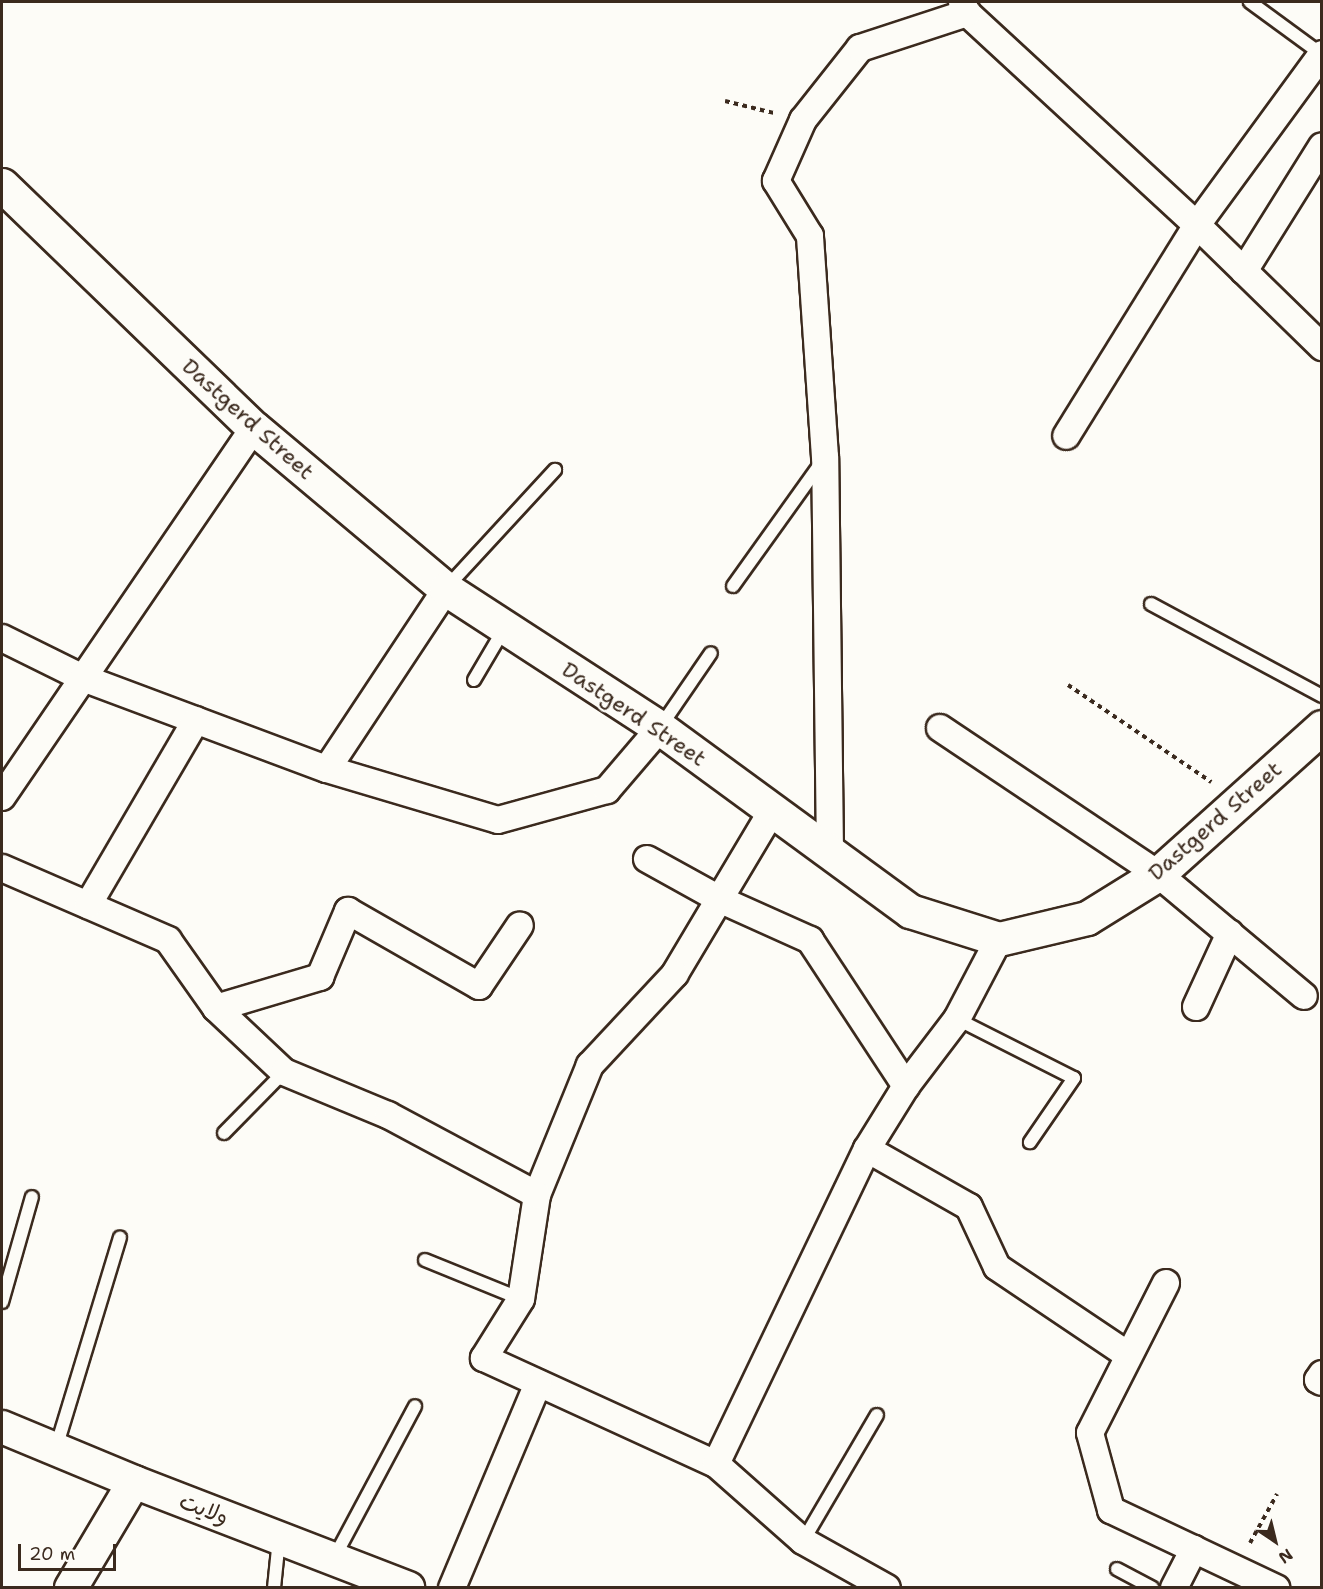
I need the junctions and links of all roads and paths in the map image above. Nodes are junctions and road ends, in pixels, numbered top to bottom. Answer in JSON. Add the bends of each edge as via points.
{"nodes":[{"id":1,"x":1250,"y":2,"type":"edge"},
{"id":2,"x":965,"y":7,"type":"edge"},
{"id":3,"x":1321,"y":54,"type":"edge"},
{"id":4,"x":725,"y":101,"type":"dead end"},
{"id":5,"x":803,"y":120,"type":"junction"},
{"id":6,"x":1322,"y":146,"type":"edge"},
{"id":7,"x":2,"y":185,"type":"edge"},
{"id":8,"x":1197,"y":225,"type":"junction"},
{"id":9,"x":1244,"y":271,"type":"junction"},
{"id":10,"x":1322,"y":347,"type":"edge"},
{"id":11,"x":254,"y":428,"type":"junction"},
{"id":12,"x":1066,"y":436,"type":"dead end"},
{"id":13,"x":825,"y":457,"type":"junction"},
{"id":14,"x":555,"y":470,"type":"dead end"},
{"id":15,"x":733,"y":586,"type":"dead end"},
{"id":16,"x":446,"y":589,"type":"junction"},
{"id":17,"x":1151,"y":604,"type":"dead end"},
{"id":18,"x":504,"y":628,"type":"junction"},
{"id":19,"x":2,"y":638,"type":"edge"},
{"id":20,"x":711,"y":653,"type":"dead end"},
{"id":21,"x":83,"y":678,"type":"junction"},
{"id":22,"x":474,"y":680,"type":"dead end"},
{"id":23,"x":1068,"y":685,"type":"dead end"},
{"id":24,"x":1322,"y":696,"type":"edge"},
{"id":25,"x":196,"y":720,"type":"junction"},
{"id":26,"x":1322,"y":727,"type":"edge"},
{"id":27,"x":660,"y":728,"type":"junction"},
{"id":28,"x":940,"y":728,"type":"dead end"},
{"id":29,"x":327,"y":769,"type":"junction"},
{"id":30,"x":2,"y":797,"type":"edge"},
{"id":31,"x":1239,"y":801,"type":"junction"},
{"id":32,"x":772,"y":810,"type":"junction"},
{"id":33,"x":830,"y":852,"type":"junction"},
{"id":34,"x":646,"y":860,"type":"dead end"},
{"id":35,"x":2,"y":868,"type":"edge"},
{"id":36,"x":1158,"y":874,"type":"junction"},
{"id":37,"x":721,"y":900,"type":"junction"},
{"id":38,"x":88,"y":905,"type":"junction"},
{"id":39,"x":520,"y":925,"type":"dead end"},
{"id":40,"x":1230,"y":933,"type":"junction"},
{"id":41,"x":999,"y":939,"type":"junction"},
{"id":42,"x":1305,"y":996,"type":"dead end"},
{"id":43,"x":1196,"y":1007,"type":"dead end"},
{"id":44,"x":216,"y":1008,"type":"junction"},
{"id":45,"x":957,"y":1019,"type":"junction"},
{"id":46,"x":284,"y":1072,"type":"junction"},
{"id":47,"x":906,"y":1086,"type":"junction"},
{"id":48,"x":224,"y":1132,"type":"dead end"},
{"id":49,"x":1030,"y":1142,"type":"dead end"},
{"id":50,"x":867,"y":1149,"type":"junction"},
{"id":51,"x":537,"y":1195,"type":"junction"},
{"id":52,"x":32,"y":1197,"type":"dead end"},
{"id":53,"x":120,"y":1237,"type":"dead end"},
{"id":54,"x":425,"y":1260,"type":"dead end"},
{"id":55,"x":1166,"y":1283,"type":"dead end"},
{"id":56,"x":522,"y":1299,"type":"junction"},
{"id":57,"x":2,"y":1302,"type":"edge"},
{"id":58,"x":1128,"y":1355,"type":"junction"},
{"id":59,"x":1322,"y":1374,"type":"edge"},
{"id":60,"x":1322,"y":1382,"type":"edge"},
{"id":61,"x":538,"y":1383,"type":"junction"},
{"id":62,"x":415,"y":1406,"type":"dead end"},
{"id":63,"x":877,"y":1415,"type":"dead end"},
{"id":64,"x":2,"y":1427,"type":"edge"},
{"id":65,"x":56,"y":1449,"type":"junction"},
{"id":66,"x":716,"y":1464,"type":"junction"},
{"id":67,"x":134,"y":1482,"type":"junction"},
{"id":68,"x":1277,"y":1494,"type":"dead end"},
{"id":69,"x":280,"y":1537,"type":"junction"},
{"id":70,"x":803,"y":1541,"type":"junction"},
{"id":71,"x":1194,"y":1549,"type":"junction"},
{"id":72,"x":334,"y":1559,"type":"junction"},
{"id":73,"x":1117,"y":1569,"type":"dead end"},
{"id":74,"x":1235,"y":1569,"type":"junction"},
{"id":75,"x":71,"y":1587,"type":"edge"},
{"id":76,"x":274,"y":1587,"type":"edge"},
{"id":77,"x":408,"y":1587,"type":"edge"},
{"id":78,"x":452,"y":1587,"type":"edge"},
{"id":79,"x":887,"y":1587,"type":"edge"},
{"id":80,"x":1152,"y":1587,"type":"edge"},
{"id":81,"x":1174,"y":1587,"type":"edge"},
{"id":82,"x":1276,"y":1587,"type":"edge"}],
"edges":[{"from":1,"to":3,"type":"lane"},
{"from":2,"to":5,"type":"street","via":[[860,48]]},
{"from":2,"to":8,"type":"street"},
{"from":3,"to":8,"type":"street"},
{"from":4,"to":5,"type":"path"},
{"from":5,"to":13,"type":"street","via":[[776,182],[810,236]]},
{"from":6,"to":9,"type":"street"},
{"from":7,"to":11,"type":"main road","name":"Dastgerd Street"},
{"from":8,"to":9,"type":"street"},
{"from":8,"to":12,"type":"street"},
{"from":9,"to":10,"type":"street"},
{"from":11,"to":16,"type":"main road","name":"Dastgerd Street"},
{"from":11,"to":21,"type":"street"},
{"from":13,"to":15,"type":"lane"},
{"from":13,"to":33,"type":"street"},
{"from":14,"to":16,"type":"lane"},
{"from":16,"to":18,"type":"main road","name":"Dastgerd Street"},
{"from":16,"to":29,"type":"street"},
{"from":17,"to":24,"type":"lane"},
{"from":18,"to":22,"type":"lane"},
{"from":18,"to":27,"type":"main road","name":"Dastgerd Street"},
{"from":19,"to":21,"type":"street"},
{"from":20,"to":27,"type":"lane"},
{"from":21,"to":25,"type":"street"},
{"from":21,"to":30,"type":"street"},
{"from":23,"to":31,"type":"path"},
{"from":25,"to":29,"type":"street"},
{"from":25,"to":38,"type":"street"},
{"from":26,"to":31,"type":"main road","name":"Dastgerd Street"},
{"from":27,"to":29,"type":"street","via":[[607,790],[498,820]]},
{"from":27,"to":32,"type":"main road","name":"Dastgerd Street"},
{"from":28,"to":36,"type":"street"},
{"from":31,"to":36,"type":"main road","name":"Dastgerd Street"},
{"from":32,"to":33,"type":"main road","name":"Dastgerd Street"},
{"from":32,"to":37,"type":"street"},
{"from":33,"to":41,"type":"main road","name":"Dastgerd Street","via":[[910,911]]},
{"from":34,"to":37,"type":"street"},
{"from":35,"to":38,"type":"street"},
{"from":36,"to":40,"type":"street"},
{"from":36,"to":41,"type":"main road","name":"Dastgerd Street","via":[[1087,918]]},
{"from":37,"to":47,"type":"street","via":[[810,940]]},
{"from":37,"to":51,"type":"street","via":[[675,974],[590,1065]]},
{"from":38,"to":44,"type":"street","via":[[168,940]]},
{"from":39,"to":44,"type":"street","via":[[479,986],[348,911],[320,977]]},
{"from":40,"to":42,"type":"street"},
{"from":40,"to":43,"type":"street"},
{"from":41,"to":45,"type":"street"},
{"from":44,"to":46,"type":"street"},
{"from":45,"to":47,"type":"street"},
{"from":45,"to":49,"type":"lane","via":[[1074,1078]]},
{"from":46,"to":48,"type":"lane"},
{"from":46,"to":51,"type":"street","via":[[388,1115]]},
{"from":47,"to":50,"type":"street"},
{"from":50,"to":58,"type":"street","via":[[969,1207],[997,1267]]},
{"from":50,"to":66,"type":"street"},
{"from":51,"to":56,"type":"street"},
{"from":52,"to":57,"type":"lane"},
{"from":53,"to":65,"type":"lane"},
{"from":54,"to":56,"type":"lane"},
{"from":55,"to":58,"type":"street"},
{"from":56,"to":61,"type":"street","via":[[484,1358]]},
{"from":58,"to":71,"type":"street","via":[[1090,1433],[1111,1510]]},
{"from":59,"to":60,"type":"street","via":[[1318,1380]]},
{"from":61,"to":66,"type":"street"},
{"from":61,"to":78,"type":"street"},
{"from":62,"to":72,"type":"lane"},
{"from":63,"to":70,"type":"lane"},
{"from":64,"to":65,"type":"street","name":"ولایت"},
{"from":65,"to":67,"type":"street","name":"ولایت"},
{"from":66,"to":70,"type":"street"},
{"from":67,"to":69,"type":"street","name":"ولایت"},
{"from":67,"to":75,"type":"street"},
{"from":68,"to":74,"type":"path"},
{"from":69,"to":72,"type":"street","name":"ولایت"},
{"from":69,"to":76,"type":"lane"},
{"from":70,"to":79,"type":"street"},
{"from":71,"to":74,"type":"street"},
{"from":71,"to":81,"type":"street"},
{"from":72,"to":77,"type":"street","name":"ولایت"},
{"from":73,"to":80,"type":"lane"},
{"from":74,"to":82,"type":"street"}]}
